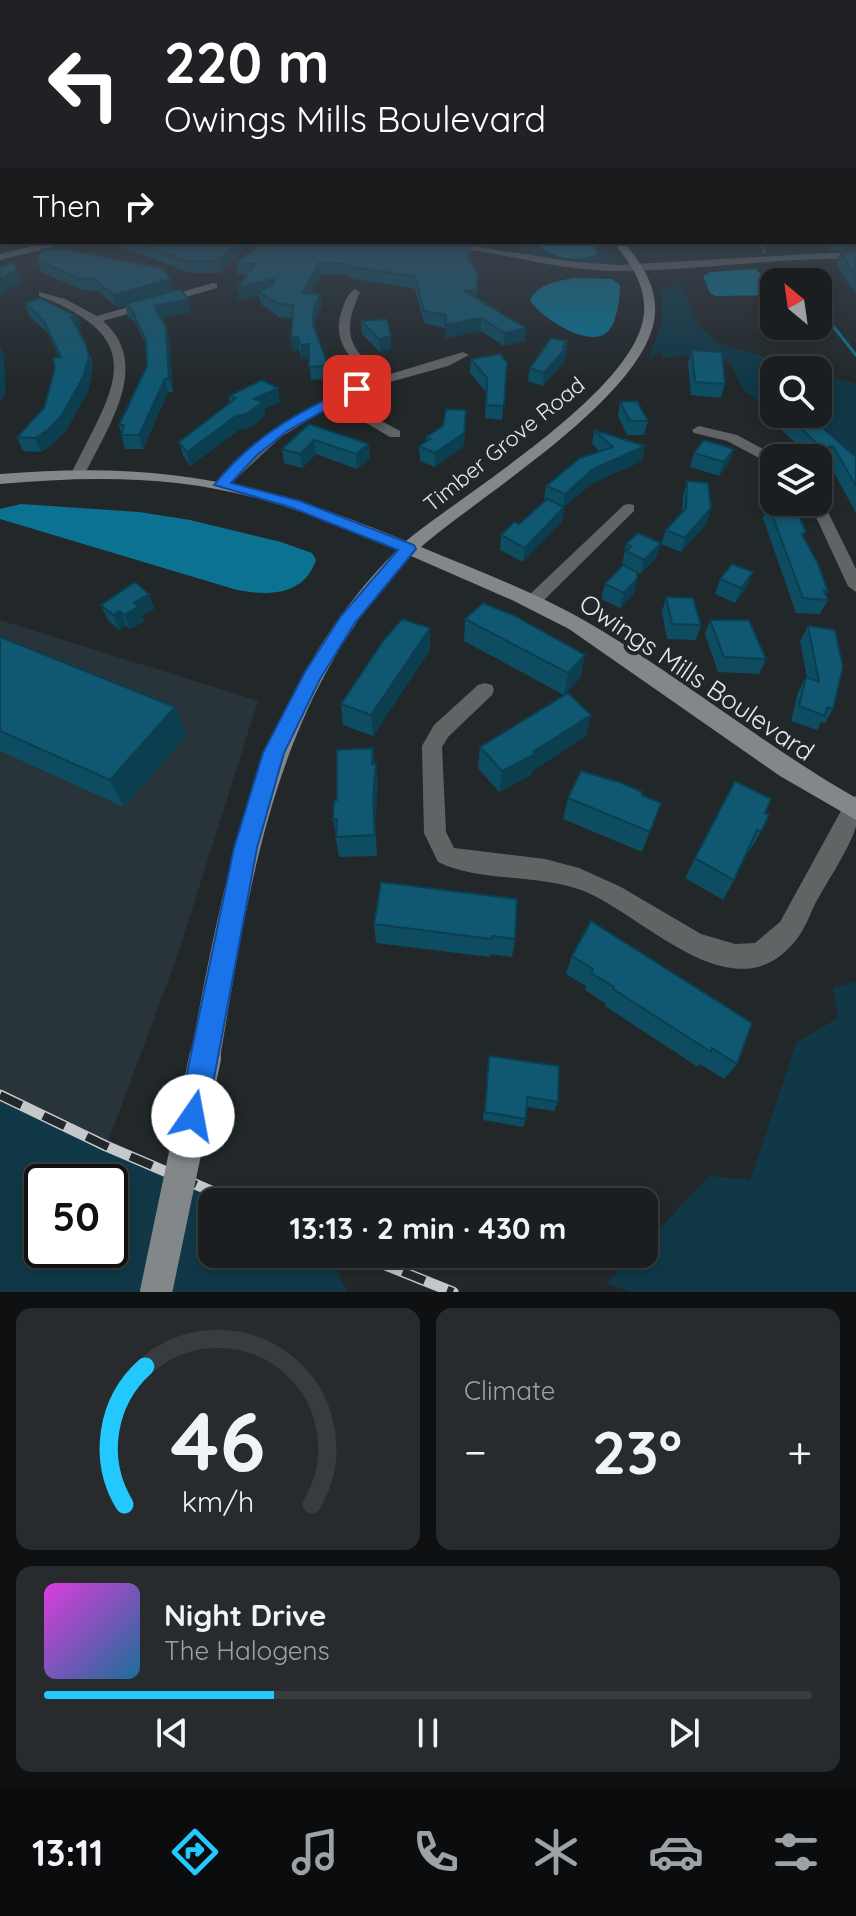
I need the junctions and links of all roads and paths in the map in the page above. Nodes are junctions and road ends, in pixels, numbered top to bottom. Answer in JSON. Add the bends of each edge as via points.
{"nodes":[{"id":1,"x":558,"y":263,"type":"edge"},
{"id":2,"x":635,"y":263,"type":"edge"},
{"id":3,"x":693,"y":263,"type":"edge"},
{"id":4,"x":638,"y":267,"type":"junction"},
{"id":5,"x":213,"y":286,"type":"dead end"},
{"id":6,"x":355,"y":292,"type":"dead end"},
{"id":7,"x":43,"y":294,"type":"dead end"},
{"id":8,"x":97,"y":319,"type":"junction"},
{"id":9,"x":463,"y":355,"type":"dead end"},
{"id":10,"x":382,"y":380,"type":"junction"},
{"id":11,"x":333,"y":399,"type":"junction"},
{"id":12,"x":699,"y":430,"type":"dead end"},
{"id":13,"x":395,"y":434,"type":"dead end"},
{"id":14,"x":760,"y":453,"type":"edge"},
{"id":15,"x":78,"y":474,"type":"junction"},
{"id":16,"x":0,"y":479,"type":"edge"},
{"id":17,"x":221,"y":485,"type":"junction"},
{"id":18,"x":629,"y":508,"type":"dead end"},
{"id":19,"x":823,"y":516,"type":"edge"},
{"id":20,"x":408,"y":549,"type":"junction"},
{"id":21,"x":856,"y":586,"type":"edge"},
{"id":22,"x":533,"y":601,"type":"junction"},
{"id":23,"x":485,"y":690,"type":"dead end"},
{"id":24,"x":856,"y":808,"type":"edge"},
{"id":25,"x":156,"y":1292,"type":"edge"}],
"edges":[{"from":1,"to":4,"type":"street"},
{"from":2,"to":4,"type":"main road","name":"Timber Grove Road"},
{"from":3,"to":4,"type":"street"},
{"from":4,"to":20,"type":"main road","name":"Timber Grove Road","via":[[649,295],[648,326],[617,379]]},
{"from":5,"to":8,"type":"street"},
{"from":6,"to":10,"type":"street","via":[[343,318],[343,336],[357,360]]},
{"from":7,"to":8,"type":"street"},
{"from":8,"to":15,"type":"street","via":[[122,357],[121,382]]},
{"from":9,"to":10,"type":"street"},
{"from":10,"to":11,"type":"street"},
{"from":11,"to":13,"type":"street"},
{"from":11,"to":17,"type":"street","via":[[263,443]]},
{"from":12,"to":14,"type":"street"},
{"from":15,"to":16,"type":"main road","name":"Owings Mills Boulevard"},
{"from":15,"to":17,"type":"main road","name":"Owings Mills Boulevard"},
{"from":17,"to":20,"type":"main road","name":"Owings Mills Boulevard","via":[[295,504]]},
{"from":18,"to":22,"type":"street"},
{"from":19,"to":21,"type":"street"},
{"from":20,"to":22,"type":"main road","name":"Owings Mills Boulevard"},
{"from":20,"to":25,"type":"main road","name":"Timber Grove Road","bridge":true,"via":[[348,620],[274,753],[245,848]]},
{"from":22,"to":24,"type":"main road","name":"Owings Mills Boulevard","via":[[620,652],[768,758]]},
{"from":23,"to":24,"type":"street","via":[[432,746],[435,833],[446,855],[596,885],[718,953],[757,955],[773,947],[789,930]]}]}
